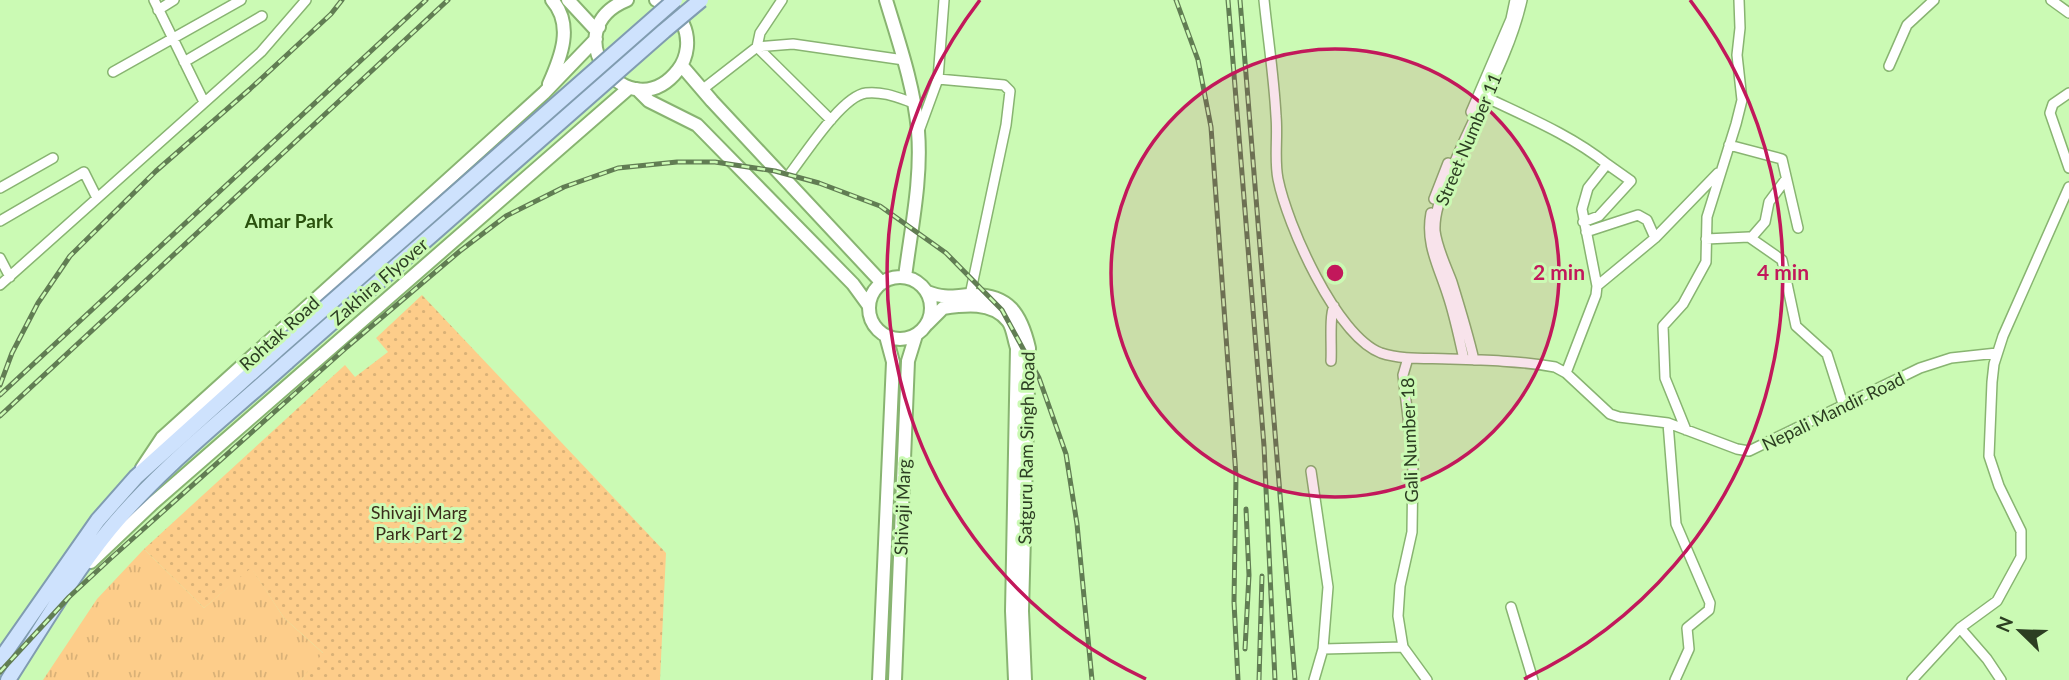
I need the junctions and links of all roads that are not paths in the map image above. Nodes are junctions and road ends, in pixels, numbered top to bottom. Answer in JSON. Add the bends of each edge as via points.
{"nodes":[{"id":1,"x":153,"y":0,"type":"edge"},
{"id":2,"x":174,"y":0,"type":"edge"},
{"id":3,"x":241,"y":0,"type":"edge"},
{"id":4,"x":306,"y":0,"type":"edge"},
{"id":5,"x":627,"y":0,"type":"edge"},
{"id":6,"x":656,"y":0,"type":"edge"},
{"id":7,"x":701,"y":0,"type":"edge"},
{"id":8,"x":782,"y":0,"type":"edge"},
{"id":9,"x":886,"y":0,"type":"edge"},
{"id":10,"x":944,"y":0,"type":"edge"},
{"id":11,"x":1264,"y":0,"type":"edge"},
{"id":12,"x":1515,"y":0,"type":"edge"},
{"id":13,"x":1522,"y":0,"type":"edge"},
{"id":14,"x":1739,"y":0,"type":"edge"},
{"id":15,"x":1934,"y":0,"type":"edge"},
{"id":16,"x":2050,"y":0,"type":"edge"},
{"id":17,"x":562,"y":2,"type":"edge"},
{"id":18,"x":672,"y":3,"type":"edge"},
{"id":19,"x":158,"y":10,"type":"junction"},
{"id":20,"x":2069,"y":13,"type":"edge"},
{"id":21,"x":262,"y":16,"type":"dead end"},
{"id":22,"x":597,"y":33,"type":"junction"},
{"id":23,"x":172,"y":38,"type":"junction"},
{"id":24,"x":757,"y":47,"type":"junction"},
{"id":25,"x":904,"y":60,"type":"junction"},
{"id":26,"x":184,"y":62,"type":"junction"},
{"id":27,"x":682,"y":66,"type":"junction"},
{"id":28,"x":1889,"y":66,"type":"dead end"},
{"id":29,"x":113,"y":72,"type":"dead end"},
{"id":30,"x":938,"y":79,"type":"junction"},
{"id":31,"x":633,"y":88,"type":"junction"},
{"id":32,"x":703,"y":89,"type":"junction"},
{"id":33,"x":544,"y":93,"type":"junction"},
{"id":34,"x":2069,"y":93,"type":"edge"},
{"id":35,"x":1481,"y":95,"type":"junction"},
{"id":36,"x":204,"y":102,"type":"junction"},
{"id":37,"x":914,"y":103,"type":"junction"},
{"id":38,"x":831,"y":120,"type":"junction"},
{"id":39,"x":918,"y":133,"type":"junction"},
{"id":40,"x":1729,"y":145,"type":"junction"},
{"id":41,"x":53,"y":158,"type":"dead end"},
{"id":42,"x":1607,"y":164,"type":"junction"},
{"id":43,"x":2069,"y":168,"type":"edge"},
{"id":44,"x":1721,"y":170,"type":"junction"},
{"id":45,"x":1786,"y":179,"type":"junction"},
{"id":46,"x":786,"y":180,"type":"junction"},
{"id":47,"x":2069,"y":187,"type":"edge"},
{"id":48,"x":0,"y":188,"type":"edge"},
{"id":49,"x":97,"y":198,"type":"junction"},
{"id":50,"x":0,"y":220,"type":"edge"},
{"id":51,"x":1585,"y":227,"type":"junction"},
{"id":52,"x":1798,"y":228,"type":"dead end"},
{"id":53,"x":1655,"y":238,"type":"junction"},
{"id":54,"x":1751,"y":238,"type":"junction"},
{"id":55,"x":1706,"y":239,"type":"junction"},
{"id":56,"x":0,"y":258,"type":"edge"},
{"id":57,"x":10,"y":277,"type":"junction"},
{"id":58,"x":905,"y":277,"type":"junction"},
{"id":59,"x":882,"y":283,"type":"junction"},
{"id":60,"x":0,"y":285,"type":"edge"},
{"id":61,"x":1597,"y":286,"type":"junction"},
{"id":62,"x":927,"y":292,"type":"junction"},
{"id":63,"x":970,"y":295,"type":"junction"},
{"id":64,"x":869,"y":306,"type":"junction"},
{"id":65,"x":1334,"y":306,"type":"junction"},
{"id":66,"x":927,"y":324,"type":"junction"},
{"id":67,"x":916,"y":335,"type":"junction"},
{"id":68,"x":886,"y":336,"type":"junction"},
{"id":69,"x":1997,"y":353,"type":"junction"},
{"id":70,"x":1408,"y":358,"type":"junction"},
{"id":71,"x":1469,"y":360,"type":"junction"},
{"id":72,"x":1331,"y":361,"type":"dead end"},
{"id":73,"x":1566,"y":373,"type":"junction"},
{"id":74,"x":1843,"y":404,"type":"junction"},
{"id":75,"x":1668,"y":423,"type":"junction"},
{"id":76,"x":1686,"y":430,"type":"junction"},
{"id":77,"x":1311,"y":471,"type":"dead end"},
{"id":78,"x":136,"y":477,"type":"junction"},
{"id":79,"x":73,"y":578,"type":"junction"},
{"id":80,"x":1511,"y":607,"type":"dead end"},
{"id":81,"x":1960,"y":628,"type":"junction"},
{"id":82,"x":1403,"y":647,"type":"junction"},
{"id":83,"x":1323,"y":649,"type":"junction"},
{"id":84,"x":0,"y":660,"type":"edge"},
{"id":85,"x":8,"y":680,"type":"edge"},
{"id":86,"x":879,"y":680,"type":"edge"},
{"id":87,"x":895,"y":680,"type":"edge"},
{"id":88,"x":1015,"y":680,"type":"edge"},
{"id":89,"x":1025,"y":680,"type":"edge"},
{"id":90,"x":1314,"y":680,"type":"edge"},
{"id":91,"x":1427,"y":680,"type":"edge"},
{"id":92,"x":1533,"y":680,"type":"edge"},
{"id":93,"x":1675,"y":680,"type":"edge"},
{"id":94,"x":1912,"y":680,"type":"edge"},
{"id":95,"x":2001,"y":680,"type":"edge"}],
"edges":[{"from":1,"to":19,"type":"street"},
{"from":2,"to":19,"type":"street"},
{"from":3,"to":23,"type":"street"},
{"from":4,"to":36,"type":"street","via":[[261,52]]},
{"from":5,"to":22,"type":"main road","name":"Rohtak Road","via":[[606,14]]},
{"from":6,"to":18,"type":"main road"},
{"from":7,"to":79,"type":"main road","name":"Zakhira Flyover","bridge":true,"via":[[148,488]]},
{"from":8,"to":24,"type":"street","via":[[760,33]]},
{"from":9,"to":25,"type":"main road"},
{"from":10,"to":30,"type":"street"},
{"from":11,"to":65,"type":"street","name":"Nepali Mandir Road","via":[[1278,180],[1300,246]]},
{"from":12,"to":35,"type":"street","name":"Street Number 11"},
{"from":13,"to":35,"type":"street","name":"Street Number 11","via":[[1514,29]]},
{"from":14,"to":40,"type":"street","via":[[1737,55],[1742,100]]},
{"from":15,"to":28,"type":"street","via":[[1907,25]]},
{"from":16,"to":20,"type":"street"},
{"from":17,"to":22,"type":"main road"},
{"from":17,"to":33,"type":"main road","via":[[565,27],[557,67]]},
{"from":18,"to":27,"type":"main road","via":[[688,42]]},
{"from":18,"to":78,"type":"main road","name":"Zakhira Flyover","bridge":true},
{"from":19,"to":23,"type":"street"},
{"from":21,"to":26,"type":"street"},
{"from":22,"to":31,"type":"main road","via":[[597,55],[604,69],[615,81]]},
{"from":22,"to":33,"type":"main road","name":"Rohtak Road"},
{"from":23,"to":26,"type":"street"},
{"from":23,"to":29,"type":"street"},
{"from":24,"to":25,"type":"street","via":[[793,44]]},
{"from":24,"to":32,"type":"street"},
{"from":24,"to":38,"type":"street"},
{"from":25,"to":37,"type":"main road"},
{"from":26,"to":36,"type":"street"},
{"from":27,"to":31,"type":"main road","via":[[663,84]]},
{"from":27,"to":32,"type":"main road"},
{"from":30,"to":39,"type":"street"},
{"from":30,"to":63,"type":"street","via":[[1004,85],[1010,91]]},
{"from":31,"to":64,"type":"main road","via":[[697,125],[853,284]]},
{"from":31,"to":79,"type":"main road","via":[[153,503]]},
{"from":32,"to":46,"type":"main road"},
{"from":33,"to":78,"type":"main road","name":"Rohtak Road","via":[[162,438]]},
{"from":34,"to":43,"type":"street","via":[[2053,104],[2050,113]]},
{"from":35,"to":42,"type":"street"},
{"from":35,"to":71,"type":"street","name":"Street Number 11","via":[[1440,180],[1428,235]]},
{"from":36,"to":49,"type":"street"},
{"from":37,"to":38,"type":"street","via":[[879,92],[863,93]]},
{"from":37,"to":39,"type":"main road"},
{"from":38,"to":46,"type":"street"},
{"from":39,"to":58,"type":"main road"},
{"from":40,"to":44,"type":"street"},
{"from":40,"to":45,"type":"street","via":[[1782,159]]},
{"from":41,"to":48,"type":"street"},
{"from":42,"to":51,"type":"street","via":[[1588,188],[1582,209]]},
{"from":42,"to":51,"type":"street","via":[[1631,181]]},
{"from":44,"to":53,"type":"street"},
{"from":44,"to":55,"type":"street","via":[[1707,217]]},
{"from":45,"to":52,"type":"street"},
{"from":45,"to":54,"type":"street","via":[[1769,202],[1765,222]]},
{"from":46,"to":59,"type":"main road"},
{"from":47,"to":69,"type":"street"},
{"from":49,"to":50,"type":"street","via":[[85,172]]},
{"from":49,"to":57,"type":"street"},
{"from":51,"to":53,"type":"street","via":[[1638,215],[1647,220]]},
{"from":51,"to":61,"type":"street"},
{"from":53,"to":61,"type":"street"},
{"from":54,"to":55,"type":"street"},
{"from":54,"to":74,"type":"street","via":[[1782,260],[1796,326],[1827,354]]},
{"from":55,"to":76,"type":"street","via":[[1706,262],[1683,304],[1663,326],[1665,378]]},
{"from":56,"to":57,"type":"street"},
{"from":57,"to":60,"type":"street"},
{"from":58,"to":59,"type":"main road"},
{"from":58,"to":62,"type":"main road"},
{"from":59,"to":64,"type":"main road"},
{"from":61,"to":73,"type":"street"},
{"from":62,"to":63,"type":"main road","name":"Satguru Ram Singh Road","via":[[943,298]]},
{"from":62,"to":66,"type":"main road","via":[[932,308]]},
{"from":63,"to":89,"type":"main road","name":"Satguru Ram Singh Road","via":[[1002,299],[1016,313],[1029,348],[1022,611]]},
{"from":64,"to":68,"type":"main road","via":[[871,318]]},
{"from":65,"to":70,"type":"street","name":"Nepali Mandir Road","via":[[1352,332],[1380,352]]},
{"from":65,"to":72,"type":"street","via":[[1329,315]]},
{"from":66,"to":67,"type":"main road"},
{"from":66,"to":88,"type":"main road","name":"Satguru Ram Singh Road","via":[[943,308],[974,304],[996,311],[1009,322],[1017,348]]},
{"from":67,"to":68,"type":"main road"},
{"from":67,"to":87,"type":"main road","name":"Shivaji Marg","via":[[908,361]]},
{"from":68,"to":86,"type":"main road","name":"Shivaji Marg","via":[[893,362]]},
{"from":69,"to":74,"type":"street","name":"Nepali Mandir Road","via":[[1933,364]]},
{"from":69,"to":81,"type":"street","via":[[1989,456],[2021,531],[2023,548],[1997,601]]},
{"from":70,"to":71,"type":"street","name":"Nepali Mandir Road"},
{"from":70,"to":82,"type":"street","name":"Gali Number 18","via":[[1403,375],[1413,460],[1412,532],[1400,586]]},
{"from":71,"to":73,"type":"street","name":"Nepali Mandir Road","via":[[1543,365]]},
{"from":73,"to":75,"type":"street","name":"Nepali Mandir Road","via":[[1610,414]]},
{"from":74,"to":76,"type":"street","name":"Nepali Mandir Road","via":[[1749,451]]},
{"from":75,"to":76,"type":"street","name":"Nepali Mandir Road"},
{"from":75,"to":93,"type":"street","via":[[1676,524],[1710,603],[1709,610],[1687,628],[1689,649]]},
{"from":77,"to":83,"type":"street","via":[[1328,587]]},
{"from":78,"to":84,"type":"main road","name":"Rohtak Road","via":[[98,520]]},
{"from":79,"to":85,"type":"main road"},
{"from":80,"to":92,"type":"street"},
{"from":81,"to":94,"type":"street"},
{"from":81,"to":95,"type":"street"},
{"from":82,"to":83,"type":"street"},
{"from":82,"to":91,"type":"street"},
{"from":83,"to":90,"type":"street"}]}
